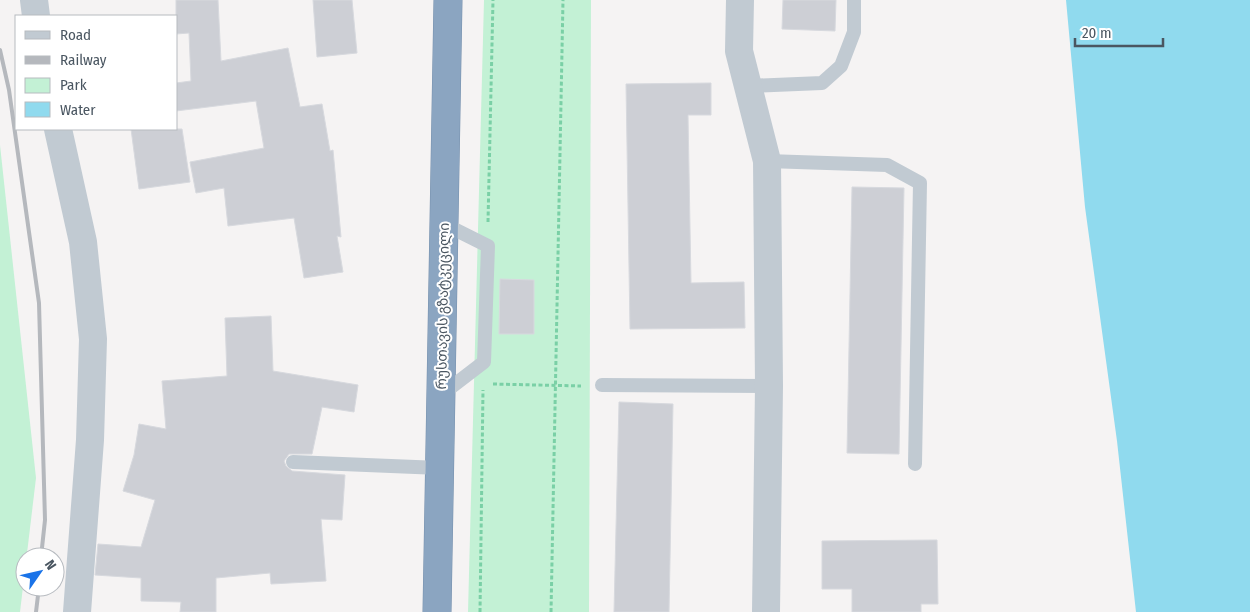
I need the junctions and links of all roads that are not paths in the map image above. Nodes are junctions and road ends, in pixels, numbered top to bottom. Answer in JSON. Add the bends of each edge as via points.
{"nodes":[{"id":1,"x":34,"y":0,"type":"edge"},
{"id":2,"x":448,"y":0,"type":"edge"},
{"id":3,"x":740,"y":0,"type":"edge"},
{"id":4,"x":854,"y":0,"type":"edge"},
{"id":5,"x":36,"y":15,"type":"edge"},
{"id":6,"x":748,"y":86,"type":"junction"},
{"id":7,"x":58,"y":130,"type":"edge"},
{"id":8,"x":767,"y":161,"type":"junction"},
{"id":9,"x":444,"y":224,"type":"junction"},
{"id":10,"x":602,"y":385,"type":"road end"},
{"id":11,"x":769,"y":386,"type":"junction"},
{"id":12,"x":441,"y":394,"type":"junction"},
{"id":13,"x":293,"y":462,"type":"dead end"},
{"id":14,"x":915,"y":464,"type":"dead end"},
{"id":15,"x":440,"y":468,"type":"junction"},
{"id":16,"x":77,"y":612,"type":"edge"},
{"id":17,"x":437,"y":612,"type":"edge"},
{"id":18,"x":766,"y":612,"type":"edge"}],
"edges":[{"from":1,"to":5,"type":"street"},
{"from":2,"to":9,"type":"highway","name":"რუსთავის გზატკეცილი"},
{"from":3,"to":6,"type":"street","via":[[739,51]]},
{"from":4,"to":6,"type":"lane","via":[[854,32],[841,66],[822,83]]},
{"from":6,"to":8,"type":"street"},
{"from":7,"to":16,"type":"street","via":[[83,242],[93,339],[90,440]]},
{"from":8,"to":11,"type":"street"},
{"from":8,"to":14,"type":"lane","via":[[887,165],[920,183]]},
{"from":9,"to":12,"type":"highway","name":"რუსთავის გზატკეცილი"},
{"from":9,"to":12,"type":"lane","via":[[488,246],[484,362]]},
{"from":10,"to":11,"type":"lane"},
{"from":11,"to":18,"type":"street"},
{"from":12,"to":15,"type":"highway","name":"რუსთავის გზატკეცილი"},
{"from":13,"to":15,"type":"lane"},
{"from":15,"to":17,"type":"highway","name":"რუსთავის გზატკეცილი"}]}
